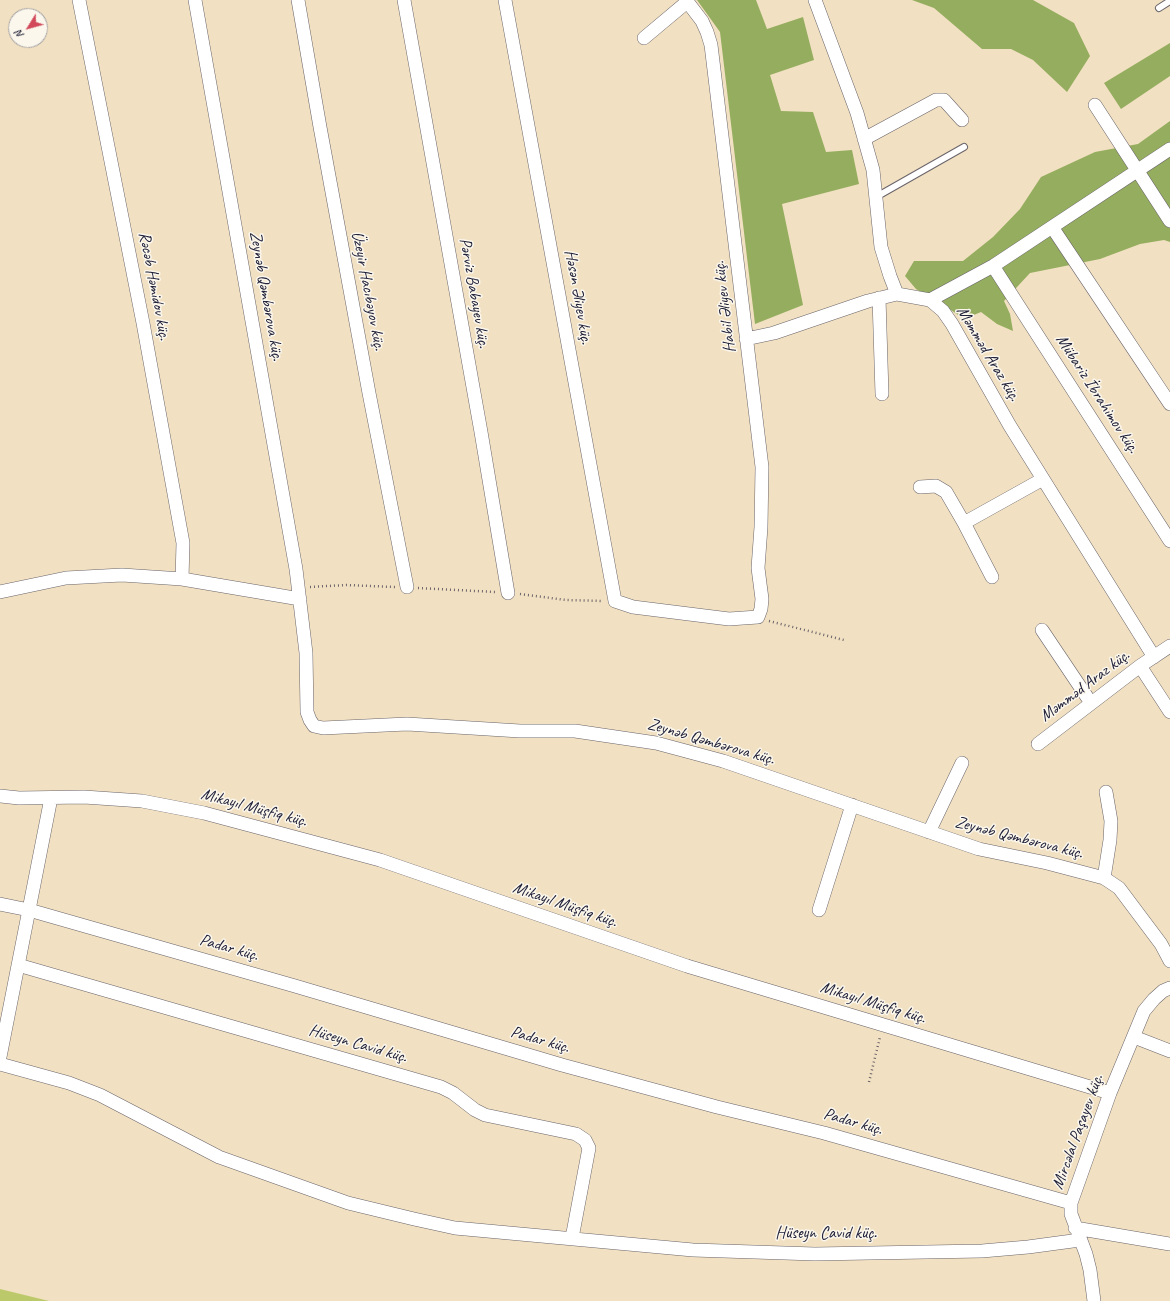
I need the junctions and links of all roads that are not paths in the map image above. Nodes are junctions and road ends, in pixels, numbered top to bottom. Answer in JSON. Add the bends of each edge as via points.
{"nodes":[{"id":1,"x":80,"y":0,"type":"edge"},
{"id":2,"x":196,"y":0,"type":"edge"},
{"id":3,"x":298,"y":0,"type":"edge"},
{"id":4,"x":404,"y":0,"type":"edge"},
{"id":5,"x":505,"y":0,"type":"edge"},
{"id":6,"x":815,"y":0,"type":"edge"},
{"id":7,"x":686,"y":1,"type":"edge"},
{"id":8,"x":1170,"y":1,"type":"edge"},
{"id":9,"x":1159,"y":8,"type":"dead end"},
{"id":10,"x":644,"y":38,"type":"dead end"},
{"id":11,"x":1095,"y":105,"type":"dead end"},
{"id":12,"x":962,"y":120,"type":"dead end"},
{"id":13,"x":864,"y":139,"type":"junction"},
{"id":14,"x":964,"y":147,"type":"dead end"},
{"id":15,"x":1170,"y":149,"type":"edge"},
{"id":16,"x":1138,"y":170,"type":"junction"},
{"id":17,"x":876,"y":197,"type":"junction"},
{"id":18,"x":1170,"y":221,"type":"edge"},
{"id":19,"x":1052,"y":227,"type":"junction"},
{"id":20,"x":993,"y":266,"type":"junction"},
{"id":21,"x":897,"y":294,"type":"junction"},
{"id":22,"x":879,"y":298,"type":"junction"},
{"id":23,"x":930,"y":300,"type":"junction"},
{"id":24,"x":746,"y":339,"type":"junction"},
{"id":25,"x":882,"y":394,"type":"dead end"},
{"id":26,"x":1168,"y":398,"type":"edge"},
{"id":27,"x":1043,"y":479,"type":"junction"},
{"id":28,"x":920,"y":487,"type":"dead end"},
{"id":29,"x":964,"y":523,"type":"junction"},
{"id":30,"x":1170,"y":542,"type":"edge"},
{"id":31,"x":992,"y":577,"type":"dead end"},
{"id":32,"x":182,"y":579,"type":"junction"},
{"id":33,"x":407,"y":587,"type":"road end"},
{"id":34,"x":0,"y":592,"type":"edge"},
{"id":35,"x":508,"y":593,"type":"road end"},
{"id":36,"x":299,"y":594,"type":"junction"},
{"id":37,"x":758,"y":617,"type":"joint"},
{"id":38,"x":1042,"y":630,"type":"dead end"},
{"id":39,"x":1170,"y":646,"type":"edge"},
{"id":40,"x":1154,"y":657,"type":"junction"},
{"id":41,"x":1140,"y":666,"type":"junction"},
{"id":42,"x":1091,"y":704,"type":"junction"},
{"id":43,"x":1170,"y":712,"type":"edge"},
{"id":44,"x":1038,"y":744,"type":"dead end"},
{"id":45,"x":962,"y":763,"type":"dead end"},
{"id":46,"x":1106,"y":792,"type":"dead end"},
{"id":47,"x":0,"y":796,"type":"edge"},
{"id":48,"x":51,"y":798,"type":"junction"},
{"id":49,"x":852,"y":804,"type":"junction"},
{"id":50,"x":929,"y":832,"type":"junction"},
{"id":51,"x":1104,"y":878,"type":"junction"},
{"id":52,"x":0,"y":904,"type":"edge"},
{"id":53,"x":29,"y":910,"type":"junction"},
{"id":54,"x":819,"y":910,"type":"dead end"},
{"id":55,"x":1170,"y":961,"type":"edge"},
{"id":56,"x":18,"y":965,"type":"junction"},
{"id":57,"x":1170,"y":988,"type":"edge"},
{"id":58,"x":1134,"y":1037,"type":"junction"},
{"id":59,"x":1170,"y":1051,"type":"edge"},
{"id":60,"x":0,"y":1058,"type":"edge"},
{"id":61,"x":0,"y":1064,"type":"edge"},
{"id":62,"x":1110,"y":1093,"type":"junction"},
{"id":63,"x":1071,"y":1203,"type":"junction"},
{"id":64,"x":1078,"y":1234,"type":"junction"},
{"id":65,"x":572,"y":1238,"type":"junction"},
{"id":66,"x":1170,"y":1244,"type":"edge"},
{"id":67,"x":1094,"y":1301,"type":"edge"}],
"edges":[{"from":1,"to":32,"type":"street","name":"Rəcəb Həmidov küç.","via":[[183,542]]},
{"from":2,"to":36,"type":"street","name":"Zeynəb Qəmbərova küç."},
{"from":3,"to":33,"type":"street","name":"Üzeyir Hacıbəyov küç.","via":[[322,142]]},
{"from":4,"to":35,"type":"street","name":"Pərviz Babayev küç."},
{"from":5,"to":37,"type":"street","name":"Həsən Əliyev küç.","via":[[615,601],[633,606],[729,619]]},
{"from":6,"to":13,"type":"street","via":[[857,113]]},
{"from":7,"to":10,"type":"street"},
{"from":7,"to":24,"type":"street","name":"Habil Əliyev küç.","via":[[702,21],[711,45]]},
{"from":8,"to":9,"type":"lane"},
{"from":11,"to":16,"type":"street"},
{"from":12,"to":13,"type":"street","via":[[944,100],[936,100]]},
{"from":13,"to":17,"type":"street","via":[[873,170]]},
{"from":14,"to":17,"type":"lane"},
{"from":15,"to":16,"type":"street"},
{"from":16,"to":18,"type":"street"},
{"from":16,"to":19,"type":"street"},
{"from":17,"to":21,"type":"street","via":[[881,247]]},
{"from":19,"to":20,"type":"street"},
{"from":19,"to":26,"type":"street"},
{"from":20,"to":23,"type":"street"},
{"from":20,"to":30,"type":"street","name":"Mübariz İbrahimov küç."},
{"from":21,"to":22,"type":"street"},
{"from":21,"to":23,"type":"street","name":"Məmməd Araz küç."},
{"from":22,"to":24,"type":"street","via":[[774,333]]},
{"from":22,"to":25,"type":"street"},
{"from":23,"to":27,"type":"street","name":"Məmməd Araz küç.","via":[[952,324]]},
{"from":24,"to":37,"type":"street","name":"Habil Əliyev küç.","via":[[762,467],[758,568],[762,599]]},
{"from":27,"to":29,"type":"street"},
{"from":27,"to":40,"type":"street","name":"Məmməd Araz küç."},
{"from":28,"to":29,"type":"street","via":[[936,486],[946,492]]},
{"from":29,"to":31,"type":"street"},
{"from":32,"to":34,"type":"street","via":[[122,575],[66,578]]},
{"from":32,"to":36,"type":"street"},
{"from":36,"to":49,"type":"street","name":"Zeynəb Qəmbərova küç.","via":[[306,653],[307,712],[314,726],[323,728],[407,724],[598,733],[656,743],[723,761]]},
{"from":38,"to":42,"type":"street"},
{"from":39,"to":40,"type":"street","name":"Məmməd Araz küç."},
{"from":40,"to":41,"type":"street","name":"Məmməd Araz küç."},
{"from":41,"to":42,"type":"street","name":"Məmməd Araz küç."},
{"from":41,"to":43,"type":"street"},
{"from":42,"to":44,"type":"street","name":"Məmməd Araz küç."},
{"from":45,"to":50,"type":"street"},
{"from":46,"to":51,"type":"street","via":[[1111,821]]},
{"from":47,"to":48,"type":"street","name":"Mikayıl Müşfiq küç."},
{"from":48,"to":53,"type":"street"},
{"from":48,"to":62,"type":"street","name":"Mikayıl Müşfiq küç.","via":[[84,797],[142,801],[204,813],[380,860],[687,966]]},
{"from":49,"to":50,"type":"street","name":"Zeynəb Qəmbərova küç."},
{"from":49,"to":54,"type":"street"},
{"from":50,"to":51,"type":"street","name":"Zeynəb Qəmbərova küç.","via":[[979,849]]},
{"from":51,"to":55,"type":"street","name":"Zeynəb Qəmbərova küç.","via":[[1119,888],[1162,944]]},
{"from":52,"to":53,"type":"street","name":"Padar küç."},
{"from":53,"to":56,"type":"street"},
{"from":53,"to":63,"type":"street","name":"Padar küç.","via":[[562,1065],[718,1108],[824,1133]]},
{"from":56,"to":60,"type":"street"},
{"from":56,"to":65,"type":"street","name":"Hüseyn Cavid küç.","via":[[441,1086],[486,1115],[576,1134],[585,1140],[589,1148]]},
{"from":57,"to":58,"type":"street","name":"Mircəlal Paşayev küç.","via":[[1154,999],[1144,1011]]},
{"from":58,"to":59,"type":"street"},
{"from":58,"to":62,"type":"street","name":"Mircəlal Paşayev küç."},
{"from":61,"to":65,"type":"street","name":"Hüseyn Cavid küç.","via":[[100,1094],[219,1157],[348,1203],[455,1228]]},
{"from":62,"to":63,"type":"street","name":"Mircəlal Paşayev küç."},
{"from":63,"to":64,"type":"street","name":"Mircəlal Paşayev küç.","via":[[1071,1214]]},
{"from":64,"to":65,"type":"street","name":"Hüseyn Cavid küç.","via":[[1028,1247],[815,1254],[693,1250]]},
{"from":64,"to":66,"type":"street","name":"Hüseyn Cavid küç."},
{"from":64,"to":67,"type":"street","name":"Mircəlal Paşayev küç.","via":[[1090,1270]]}]}
